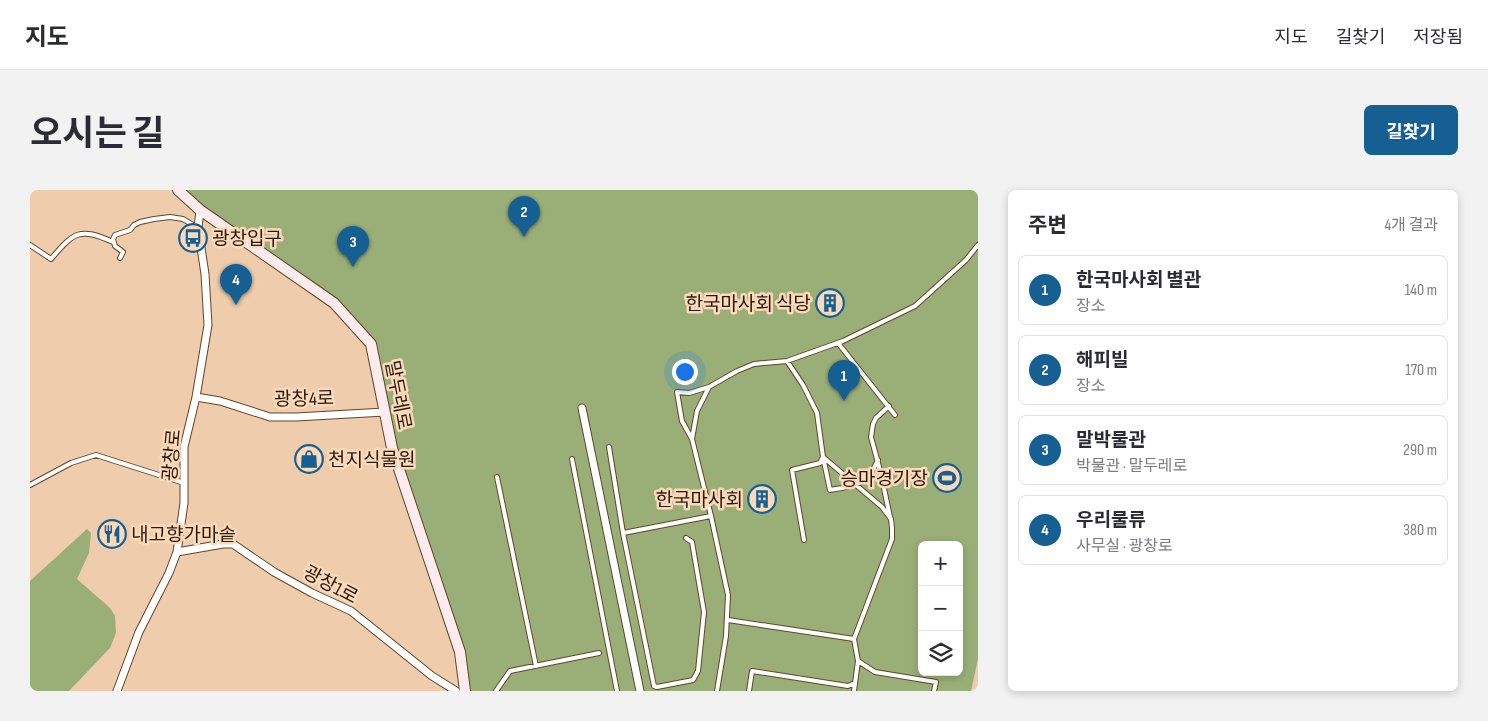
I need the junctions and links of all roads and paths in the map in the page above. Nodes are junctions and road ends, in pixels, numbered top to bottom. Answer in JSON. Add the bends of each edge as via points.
{"nodes":[{"id":1,"x":178,"y":190,"type":"edge"},
{"id":2,"x":200,"y":210,"type":"junction"},
{"id":3,"x":198,"y":228,"type":"junction"},
{"id":4,"x":113,"y":242,"type":"junction"},
{"id":5,"x":30,"y":245,"type":"edge"},
{"id":6,"x":978,"y":245,"type":"edge"},
{"id":7,"x":120,"y":258,"type":"dead end"},
{"id":8,"x":838,"y":342,"type":"junction"},
{"id":9,"x":786,"y":361,"type":"junction"},
{"id":10,"x":709,"y":387,"type":"junction"},
{"id":11,"x":196,"y":397,"type":"junction"},
{"id":12,"x":889,"y":406,"type":"junction"},
{"id":13,"x":582,"y":408,"type":"dead end"},
{"id":14,"x":385,"y":412,"type":"junction"},
{"id":15,"x":895,"y":414,"type":"dead end"},
{"id":16,"x":692,"y":439,"type":"junction"},
{"id":17,"x":609,"y":446,"type":"dead end"},
{"id":18,"x":823,"y":457,"type":"junction"},
{"id":19,"x":572,"y":459,"type":"dead end"},
{"id":20,"x":878,"y":460,"type":"junction"},
{"id":21,"x":497,"y":477,"type":"dead end"},
{"id":22,"x":184,"y":483,"type":"junction"},
{"id":23,"x":30,"y":485,"type":"edge"},
{"id":24,"x":856,"y":486,"type":"junction"},
{"id":25,"x":711,"y":516,"type":"junction"},
{"id":26,"x":891,"y":520,"type":"junction"},
{"id":27,"x":623,"y":534,"type":"junction"},
{"id":28,"x":686,"y":538,"type":"dead end"},
{"id":29,"x":804,"y":540,"type":"dead end"},
{"id":30,"x":177,"y":552,"type":"junction"},
{"id":31,"x":728,"y":620,"type":"junction"},
{"id":32,"x":854,"y":639,"type":"junction"},
{"id":33,"x":599,"y":653,"type":"dead end"},
{"id":34,"x":858,"y":661,"type":"junction"},
{"id":35,"x":536,"y":666,"type":"junction"},
{"id":36,"x":855,"y":683,"type":"junction"},
{"id":37,"x":117,"y":691,"type":"edge"},
{"id":38,"x":456,"y":691,"type":"edge"},
{"id":39,"x":465,"y":691,"type":"edge"},
{"id":40,"x":496,"y":691,"type":"edge"},
{"id":41,"x":617,"y":691,"type":"edge"},
{"id":42,"x":640,"y":691,"type":"edge"},
{"id":43,"x":717,"y":691,"type":"edge"},
{"id":44,"x":748,"y":691,"type":"edge"},
{"id":45,"x":854,"y":691,"type":"edge"},
{"id":46,"x":934,"y":691,"type":"edge"}],
"edges":[{"from":1,"to":2,"type":"street","name":"말두레로"},
{"from":2,"to":3,"type":"street","name":"광창로"},
{"from":2,"to":14,"type":"street","name":"말두레로","via":[[334,303],[354,324],[371,344]]},
{"from":3,"to":4,"type":"lane","via":[[183,219],[154,219],[140,222],[116,235]]},
{"from":3,"to":11,"type":"street","name":"광창로","via":[[208,325]]},
{"from":4,"to":5,"type":"lane","via":[[96,235],[77,234],[68,239],[51,259]]},
{"from":4,"to":7,"type":"lane","via":[[123,252]]},
{"from":6,"to":8,"type":"lane","via":[[915,306]]},
{"from":8,"to":9,"type":"lane"},
{"from":8,"to":12,"type":"lane"},
{"from":9,"to":10,"type":"lane","via":[[754,364]]},
{"from":9,"to":18,"type":"lane","via":[[817,413]]},
{"from":10,"to":16,"type":"lane","via":[[698,411]]},
{"from":10,"to":16,"type":"lane","via":[[689,393],[677,392],[682,421]]},
{"from":11,"to":14,"type":"street","name":"광창4로","via":[[270,417]]},
{"from":11,"to":22,"type":"street","name":"광창로","via":[[184,447]]},
{"from":12,"to":15,"type":"lane"},
{"from":12,"to":20,"type":"lane","via":[[873,424],[871,437]]},
{"from":13,"to":42,"type":"street"},
{"from":14,"to":39,"type":"street","name":"말두레로","via":[[392,448],[460,652]]},
{"from":16,"to":25,"type":"lane"},
{"from":17,"to":27,"type":"lane"},
{"from":18,"to":24,"type":"lane"},
{"from":18,"to":24,"type":"lane","via":[[830,490]]},
{"from":18,"to":29,"type":"lane","via":[[820,463],[792,470]]},
{"from":19,"to":41,"type":"lane"},
{"from":20,"to":24,"type":"lane","via":[[872,472]]},
{"from":20,"to":26,"type":"lane"},
{"from":21,"to":35,"type":"lane"},
{"from":22,"to":23,"type":"lane","via":[[96,454]]},
{"from":22,"to":30,"type":"street","name":"광창로"},
{"from":24,"to":26,"type":"lane"},
{"from":25,"to":27,"type":"lane"},
{"from":25,"to":31,"type":"lane","via":[[728,595]]},
{"from":26,"to":32,"type":"lane","via":[[892,539]]},
{"from":27,"to":28,"type":"lane","via":[[654,686],[657,687],[694,680],[698,671],[704,612],[692,542]]},
{"from":30,"to":37,"type":"street","name":"광창로","via":[[170,573],[139,632]]},
{"from":30,"to":38,"type":"street","name":"광창1로","via":[[233,544],[274,572],[351,611],[432,676]]},
{"from":31,"to":32,"type":"lane"},
{"from":31,"to":43,"type":"lane"},
{"from":32,"to":34,"type":"lane"},
{"from":33,"to":35,"type":"lane"},
{"from":34,"to":36,"type":"lane"},
{"from":34,"to":46,"type":"lane","via":[[875,672],[936,682]]},
{"from":35,"to":40,"type":"lane","via":[[510,671]]},
{"from":36,"to":44,"type":"lane","via":[[848,686],[752,671]]},
{"from":36,"to":45,"type":"lane"}]}
